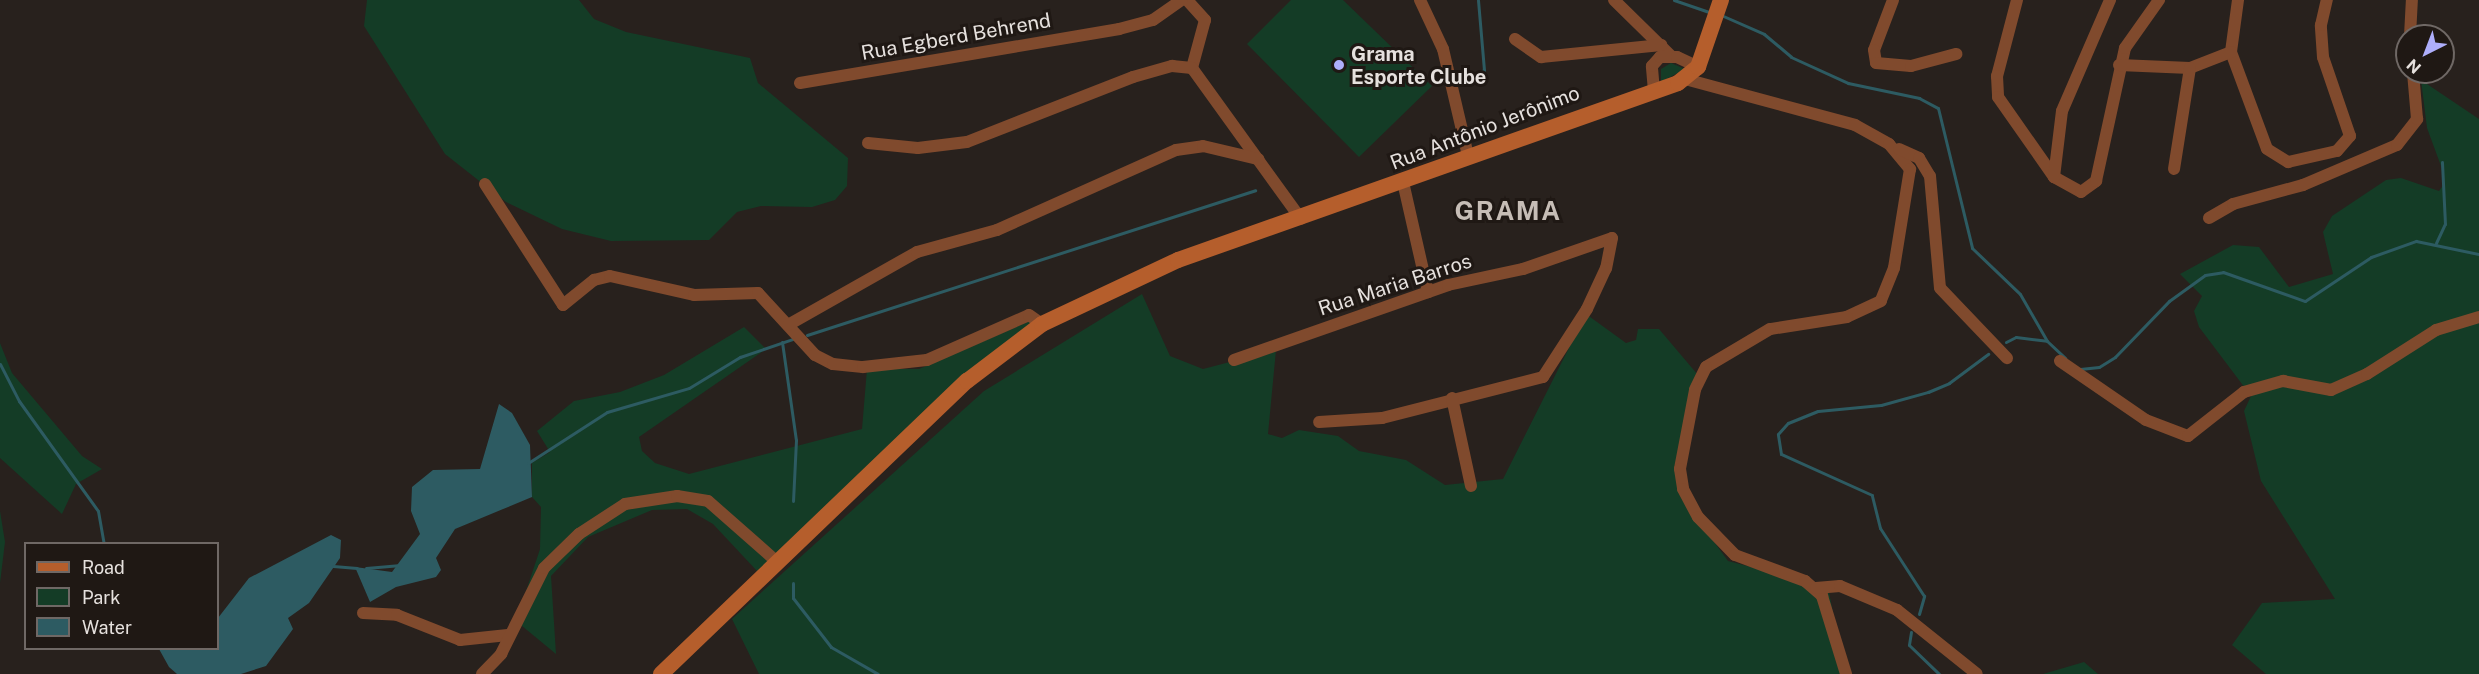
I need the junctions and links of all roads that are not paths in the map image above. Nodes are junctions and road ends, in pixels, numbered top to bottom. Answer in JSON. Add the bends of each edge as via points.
{"nodes":[{"id":1,"x":1185,"y":0,"type":"edge"},
{"id":2,"x":1420,"y":0,"type":"edge"},
{"id":3,"x":1614,"y":0,"type":"edge"},
{"id":4,"x":1893,"y":0,"type":"edge"},
{"id":5,"x":2017,"y":0,"type":"edge"},
{"id":6,"x":2109,"y":0,"type":"edge"},
{"id":7,"x":2159,"y":0,"type":"edge"},
{"id":8,"x":2238,"y":0,"type":"edge"},
{"id":9,"x":2327,"y":0,"type":"edge"},
{"id":10,"x":2412,"y":0,"type":"edge"},
{"id":11,"x":1718,"y":9,"type":"edge"},
{"id":12,"x":2411,"y":24,"type":"edge"},
{"id":13,"x":1515,"y":39,"type":"dead end"},
{"id":14,"x":1661,"y":45,"type":"junction"},
{"id":15,"x":2231,"y":52,"type":"junction"},
{"id":16,"x":1956,"y":54,"type":"dead end"},
{"id":17,"x":1671,"y":56,"type":"junction"},
{"id":18,"x":2119,"y":65,"type":"junction"},
{"id":19,"x":1698,"y":67,"type":"junction"},
{"id":20,"x":1192,"y":68,"type":"junction"},
{"id":21,"x":2190,"y":68,"type":"junction"},
{"id":22,"x":1685,"y":79,"type":"junction"},
{"id":23,"x":800,"y":83,"type":"dead end"},
{"id":24,"x":2414,"y":84,"type":"edge"},
{"id":25,"x":1654,"y":91,"type":"junction"},
{"id":26,"x":868,"y":144,"type":"dead end"},
{"id":27,"x":1893,"y":147,"type":"junction"},
{"id":28,"x":1468,"y":156,"type":"junction"},
{"id":29,"x":1258,"y":159,"type":"junction"},
{"id":30,"x":2174,"y":169,"type":"dead end"},
{"id":31,"x":2059,"y":181,"type":"junction"},
{"id":32,"x":1403,"y":182,"type":"junction"},
{"id":33,"x":485,"y":184,"type":"dead end"},
{"id":34,"x":2210,"y":218,"type":"dead end"},
{"id":35,"x":1301,"y":219,"type":"junction"},
{"id":36,"x":1428,"y":292,"type":"junction"},
{"id":37,"x":2479,"y":317,"type":"edge"},
{"id":38,"x":1042,"y":324,"type":"junction"},
{"id":39,"x":788,"y":325,"type":"junction"},
{"id":40,"x":2007,"y":358,"type":"dead end"},
{"id":41,"x":1234,"y":360,"type":"dead end"},
{"id":42,"x":2060,"y":361,"type":"dead end"},
{"id":43,"x":1452,"y":398,"type":"junction"},
{"id":44,"x":1318,"y":423,"type":"dead end"},
{"id":45,"x":1471,"y":486,"type":"dead end"},
{"id":46,"x":776,"y":561,"type":"junction"},
{"id":47,"x":1816,"y":588,"type":"junction"},
{"id":48,"x":363,"y":613,"type":"dead end"},
{"id":49,"x":508,"y":635,"type":"junction"},
{"id":50,"x":482,"y":674,"type":"edge"},
{"id":51,"x":661,"y":674,"type":"edge"},
{"id":52,"x":1846,"y":674,"type":"edge"},
{"id":53,"x":1977,"y":674,"type":"edge"}],
"edges":[{"from":1,"to":20,"type":"street","via":[[1205,20]]},
{"from":1,"to":23,"type":"street","name":"Rua Egberd Behrend","via":[[1153,20],[1119,29]]},
{"from":2,"to":28,"type":"street","via":[[1443,49]]},
{"from":3,"to":14,"type":"street"},
{"from":4,"to":16,"type":"street","via":[[1874,50],[1876,63],[1911,66]]},
{"from":5,"to":31,"type":"street","via":[[1997,76],[1998,97]]},
{"from":6,"to":31,"type":"street","via":[[2062,111]]},
{"from":7,"to":18,"type":"street","via":[[2129,39]]},
{"from":8,"to":15,"type":"street"},
{"from":9,"to":15,"type":"street","via":[[2320,25],[2323,57],[2350,135],[2337,151],[2288,162],[2267,149]]},
{"from":10,"to":12,"type":"street"},
{"from":11,"to":19,"type":"main road"},
{"from":13,"to":14,"type":"street","via":[[1541,57]]},
{"from":14,"to":17,"type":"street"},
{"from":15,"to":21,"type":"street"},
{"from":17,"to":19,"type":"street"},
{"from":17,"to":25,"type":"street","via":[[1653,62]]},
{"from":18,"to":21,"type":"street"},
{"from":18,"to":31,"type":"street","via":[[2094,188],[2081,192]]},
{"from":19,"to":22,"type":"main road"},
{"from":20,"to":26,"type":"street","via":[[1172,66],[1133,77],[967,142],[918,148]]},
{"from":20,"to":29,"type":"street"},
{"from":21,"to":30,"type":"street"},
{"from":22,"to":25,"type":"main road","name":"Rua Antônio Jerônimo"},
{"from":22,"to":27,"type":"street","via":[[1820,112]]},
{"from":24,"to":34,"type":"street","via":[[2417,119],[2397,145],[2303,185],[2233,204]]},
{"from":25,"to":28,"type":"main road","name":"Rua Antônio Jerônimo"},
{"from":27,"to":40,"type":"street","via":[[1919,158],[1930,176],[1940,288]]},
{"from":27,"to":47,"type":"street","via":[[1910,169],[1909,196],[1894,268],[1881,301],[1847,317],[1770,329],[1706,367],[1699,378],[1680,469],[1683,489],[1698,517],[1735,555]]},
{"from":28,"to":32,"type":"main road","name":"Rua Antônio Jerônimo"},
{"from":29,"to":35,"type":"street"},
{"from":29,"to":39,"type":"street","via":[[1203,146],[1176,150],[997,230],[917,252]]},
{"from":32,"to":35,"type":"main road","name":"Rua Antônio Jerônimo"},
{"from":32,"to":36,"type":"street"},
{"from":33,"to":39,"type":"street","via":[[563,305],[594,280],[610,276],[694,295],[758,293]]},
{"from":35,"to":38,"type":"main road","name":"Rua Antônio Jerônimo","via":[[1178,260]]},
{"from":36,"to":41,"type":"street","name":"Rua Maria Barros"},
{"from":36,"to":43,"type":"street","name":"Rua Maria Barros","via":[[1523,269],[1612,238],[1606,268],[1587,309],[1548,373]]},
{"from":37,"to":42,"type":"street","via":[[2436,330],[2367,374],[2331,390],[2283,381],[2244,392],[2188,436],[2146,420]]},
{"from":38,"to":39,"type":"street","via":[[1029,315],[927,360],[862,367],[833,364],[815,355]]},
{"from":38,"to":46,"type":"main road","name":"Rua Antônio Jerônimo","via":[[967,381]]},
{"from":43,"to":44,"type":"street","name":"Rua Maria Barros","via":[[1382,418]]},
{"from":43,"to":45,"type":"street"},
{"from":46,"to":49,"type":"street","via":[[708,501],[677,496],[625,504],[579,534],[544,568]]},
{"from":46,"to":51,"type":"main road","name":"Rua Antônio Jerônimo"},
{"from":47,"to":52,"type":"street","via":[[1828,609]]},
{"from":47,"to":53,"type":"street","via":[[1840,586],[1897,610]]},
{"from":48,"to":49,"type":"street","via":[[397,615],[460,640]]},
{"from":49,"to":50,"type":"street","via":[[501,654]]}]}
